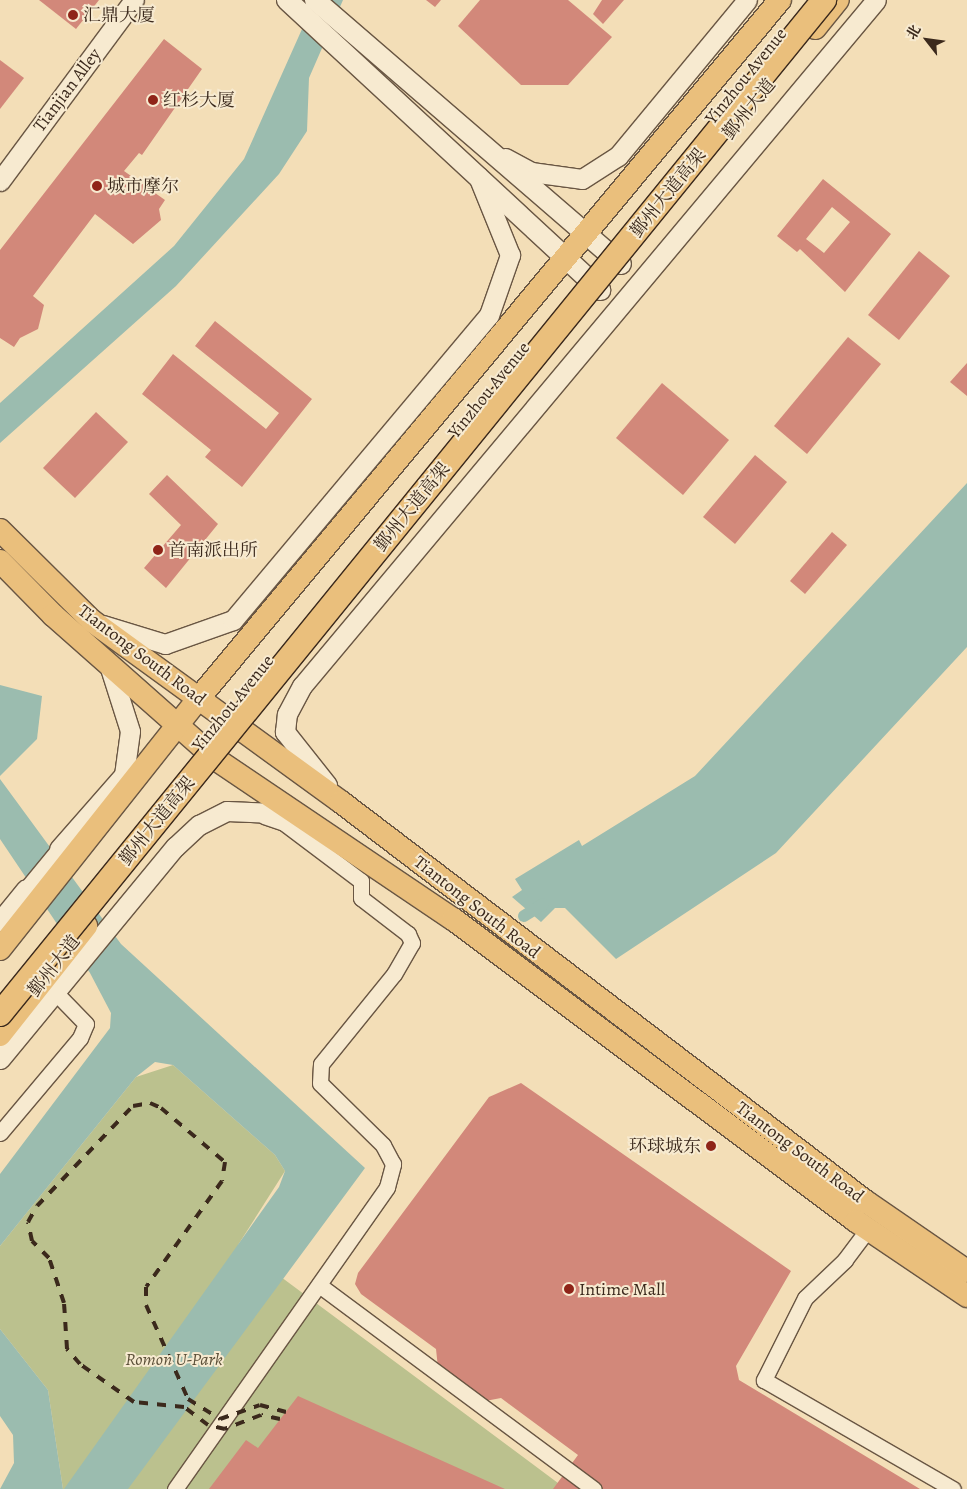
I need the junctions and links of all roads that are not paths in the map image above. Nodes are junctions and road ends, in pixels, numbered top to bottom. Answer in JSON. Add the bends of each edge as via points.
{"nodes":[{"id":1,"x":134,"y":0,"type":"edge"},
{"id":2,"x":287,"y":0,"type":"edge"},
{"id":3,"x":315,"y":0,"type":"edge"},
{"id":4,"x":747,"y":0,"type":"edge"},
{"id":5,"x":780,"y":0,"type":"edge"},
{"id":6,"x":808,"y":0,"type":"edge"},
{"id":7,"x":824,"y":0,"type":"edge"},
{"id":8,"x":838,"y":0,"type":"edge"},
{"id":9,"x":876,"y":0,"type":"edge"},
{"id":10,"x":484,"y":147,"type":"junction"},
{"id":11,"x":478,"y":176,"type":"junction"},
{"id":12,"x":0,"y":181,"type":"edge"},
{"id":13,"x":588,"y":235,"type":"junction"},
{"id":14,"x":567,"y":259,"type":"junction"},
{"id":15,"x":621,"y":264,"type":"junction"},
{"id":16,"x":600,"y":290,"type":"junction"},
{"id":17,"x":0,"y":530,"type":"edge"},
{"id":18,"x":0,"y":561,"type":"edge"},
{"id":19,"x":92,"y":621,"type":"junction"},
{"id":20,"x":104,"y":656,"type":"junction"},
{"id":21,"x":200,"y":698,"type":"junction"},
{"id":22,"x":178,"y":726,"type":"junction"},
{"id":23,"x":242,"y":730,"type":"junction"},
{"id":24,"x":217,"y":760,"type":"junction"},
{"id":25,"x":341,"y":802,"type":"junction"},
{"id":26,"x":246,"y":810,"type":"junction"},
{"id":27,"x":319,"y":830,"type":"junction"},
{"id":28,"x":66,"y":855,"type":"junction"},
{"id":29,"x":30,"y":898,"type":"junction"},
{"id":30,"x":108,"y":898,"type":"joint"},
{"id":31,"x":0,"y":921,"type":"edge"},
{"id":32,"x":0,"y":949,"type":"edge"},
{"id":33,"x":70,"y":960,"type":"junction"},
{"id":34,"x":0,"y":989,"type":"edge"},
{"id":35,"x":55,"y":992,"type":"junction"},
{"id":36,"x":0,"y":1014,"type":"edge"},
{"id":37,"x":0,"y":1035,"type":"edge"},
{"id":38,"x":0,"y":1059,"type":"edge"},
{"id":39,"x":0,"y":1133,"type":"edge"},
{"id":40,"x":868,"y":1229,"type":"junction"},
{"id":41,"x":967,"y":1271,"type":"edge"},
{"id":42,"x":319,"y":1285,"type":"junction"},
{"id":43,"x":967,"y":1296,"type":"edge"},
{"id":44,"x":175,"y":1489,"type":"edge"},
{"id":45,"x":594,"y":1489,"type":"edge"},
{"id":46,"x":953,"y":1489,"type":"edge"}],
"edges":[{"from":1,"to":12,"type":"street","name":"Tianjian Alley"},
{"from":2,"to":11,"type":"main road"},
{"from":3,"to":10,"type":"main road"},
{"from":4,"to":10,"type":"street","via":[[618,156],[582,179],[531,172]]},
{"from":5,"to":13,"type":"main road","name":"Yinzhou Avenue"},
{"from":6,"to":34,"type":"highway","name":"Yinzhou Avenue"},
{"from":7,"to":36,"type":"highway","name":"鄞州大道高架","bridge":true},
{"from":8,"to":15,"type":"main road","name":"鄞州大道"},
{"from":9,"to":25,"type":"street","via":[[302,686],[287,714],[286,732]]},
{"from":10,"to":13,"type":"main road"},
{"from":11,"to":14,"type":"main road"},
{"from":11,"to":19,"type":"street","via":[[510,255],[489,315],[233,620],[165,644]]},
{"from":13,"to":14,"type":"main road","name":"Yinzhou Avenue"},
{"from":13,"to":15,"type":"main road"},
{"from":14,"to":16,"type":"main road"},
{"from":14,"to":21,"type":"main road","name":"Yinzhou Avenue"},
{"from":15,"to":16,"type":"main road","name":"Yinzhou Avenue"},
{"from":16,"to":23,"type":"main road","name":"Yinzhou Avenue"},
{"from":17,"to":19,"type":"main road","name":"Tiantong South Road"},
{"from":18,"to":20,"type":"main road","name":"Tiantong South Road","via":[[53,615]]},
{"from":19,"to":21,"type":"main road","name":"Tiantong South Road"},
{"from":20,"to":22,"type":"main road","name":"Tiantong South Road"},
{"from":20,"to":28,"type":"street","via":[[119,686],[130,731],[124,775]]},
{"from":21,"to":22,"type":"main road","name":"Yinzhou Avenue"},
{"from":21,"to":23,"type":"main road","name":"Tiantong South Road"},
{"from":22,"to":24,"type":"main road","name":"Tiantong South Road"},
{"from":22,"to":28,"type":"main road","name":"Yinzhou Avenue"},
{"from":23,"to":24,"type":"main road","name":"Yinzhou Avenue"},
{"from":23,"to":25,"type":"main road","name":"Tiantong South Road"},
{"from":24,"to":27,"type":"main road","name":"Tiantong South Road"},
{"from":24,"to":30,"type":"main road","name":"Yinzhou Avenue"},
{"from":25,"to":41,"type":"main road","name":"Tiantong South Road","via":[[554,968],[864,1201]]},
{"from":26,"to":27,"type":"street","via":[[297,814]]},
{"from":26,"to":33,"type":"street","via":[[227,811],[198,825],[113,920]]},
{"from":26,"to":42,"type":"street","via":[[284,823],[361,881],[361,898],[408,934],[412,943],[394,974],[321,1064],[320,1083],[383,1145],[393,1164],[387,1187]]},
{"from":27,"to":40,"type":"main road","name":"Tiantong South Road","via":[[453,920]]},
{"from":28,"to":29,"type":"main road"},
{"from":29,"to":31,"type":"street"},
{"from":29,"to":32,"type":"main road"},
{"from":30,"to":33,"type":"main road","name":"鄞州大道"},
{"from":33,"to":35,"type":"street"},
{"from":33,"to":37,"type":"main road","name":"鄞州大道"},
{"from":35,"to":38,"type":"street"},
{"from":35,"to":39,"type":"street","via":[[86,1024],[80,1038]]},
{"from":40,"to":43,"type":"main road","name":"Tiantong South Road"},
{"from":40,"to":46,"type":"street","via":[[845,1260],[805,1298],[764,1380]]},
{"from":42,"to":44,"type":"street"},
{"from":42,"to":45,"type":"street"}]}
